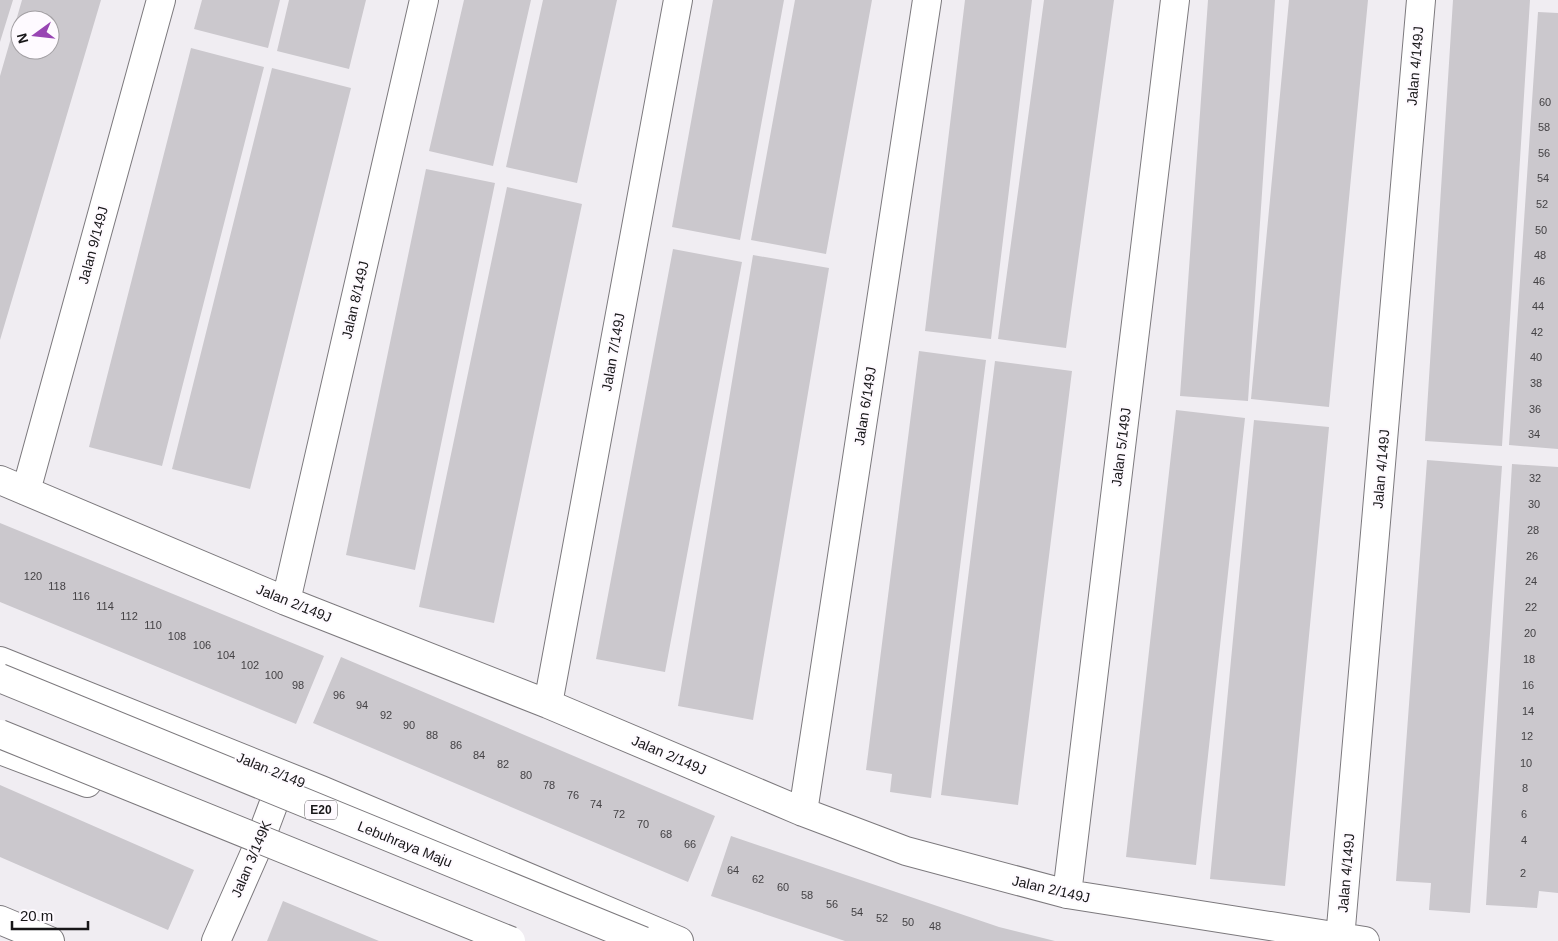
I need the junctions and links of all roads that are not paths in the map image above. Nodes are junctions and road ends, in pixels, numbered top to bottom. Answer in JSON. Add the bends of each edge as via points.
{"nodes":[{"id":1,"x":161,"y":0,"type":"edge"},
{"id":2,"x":424,"y":0,"type":"edge"},
{"id":3,"x":678,"y":0,"type":"edge"},
{"id":4,"x":927,"y":0,"type":"edge"},
{"id":5,"x":1175,"y":0,"type":"edge"},
{"id":6,"x":1421,"y":0,"type":"edge"},
{"id":7,"x":0,"y":480,"type":"edge"},
{"id":8,"x":26,"y":491,"type":"junction"},
{"id":9,"x":286,"y":600,"type":"junction"},
{"id":10,"x":0,"y":661,"type":"edge"},
{"id":11,"x":0,"y":678,"type":"edge"},
{"id":12,"x":548,"y":704,"type":"junction"},
{"id":13,"x":0,"y":734,"type":"edge"},
{"id":14,"x":0,"y":750,"type":"edge"},
{"id":15,"x":284,"y":776,"type":"junction"},
{"id":16,"x":803,"y":812,"type":"junction"},
{"id":17,"x":257,"y":848,"type":"junction"},
{"id":18,"x":1067,"y":894,"type":"junction"},
{"id":19,"x":0,"y":920,"type":"edge"},
{"id":20,"x":1353,"y":940,"type":"edge"},
{"id":21,"x":50,"y":941,"type":"edge"},
{"id":22,"x":216,"y":941,"type":"edge"},
{"id":23,"x":480,"y":941,"type":"edge"},
{"id":24,"x":511,"y":941,"type":"edge"},
{"id":25,"x":643,"y":941,"type":"edge"},
{"id":26,"x":679,"y":941,"type":"edge"}],
"edges":[{"from":1,"to":8,"type":"main road","name":"Jalan 9/149J"},
{"from":2,"to":9,"type":"main road","name":"Jalan 8/149J"},
{"from":3,"to":12,"type":"main road","name":"Jalan 7/149J"},
{"from":4,"to":16,"type":"main road","name":"Jalan 6/149J"},
{"from":5,"to":18,"type":"main road","name":"Jalan 5/149J"},
{"from":6,"to":20,"type":"main road","name":"Jalan 4/149J"},
{"from":7,"to":8,"type":"main road","name":"Jalan 2/149J"},
{"from":8,"to":9,"type":"main road","name":"Jalan 2/149J"},
{"from":9,"to":12,"type":"main road","name":"Jalan 2/149J"},
{"from":10,"to":15,"type":"main road","name":"Jalan 2/149"},
{"from":11,"to":25,"type":"main road","name":"Lebuhraya Maju","number":"E20","bridge":true},
{"from":12,"to":16,"type":"main road","name":"Jalan 2/149J"},
{"from":13,"to":24,"type":"main road","bridge":true},
{"from":14,"to":17,"type":"main road"},
{"from":15,"to":17,"type":"main road","name":"Jalan 3/149K"},
{"from":15,"to":26,"type":"main road","name":"Jalan 2/149"},
{"from":16,"to":18,"type":"main road","name":"Jalan 2/149J","via":[[906,851]]},
{"from":17,"to":22,"type":"main road","name":"Jalan 3/149K"},
{"from":17,"to":23,"type":"main road"},
{"from":18,"to":20,"type":"main road","name":"Jalan 2/149J"},
{"from":19,"to":21,"type":"main road"}]}
